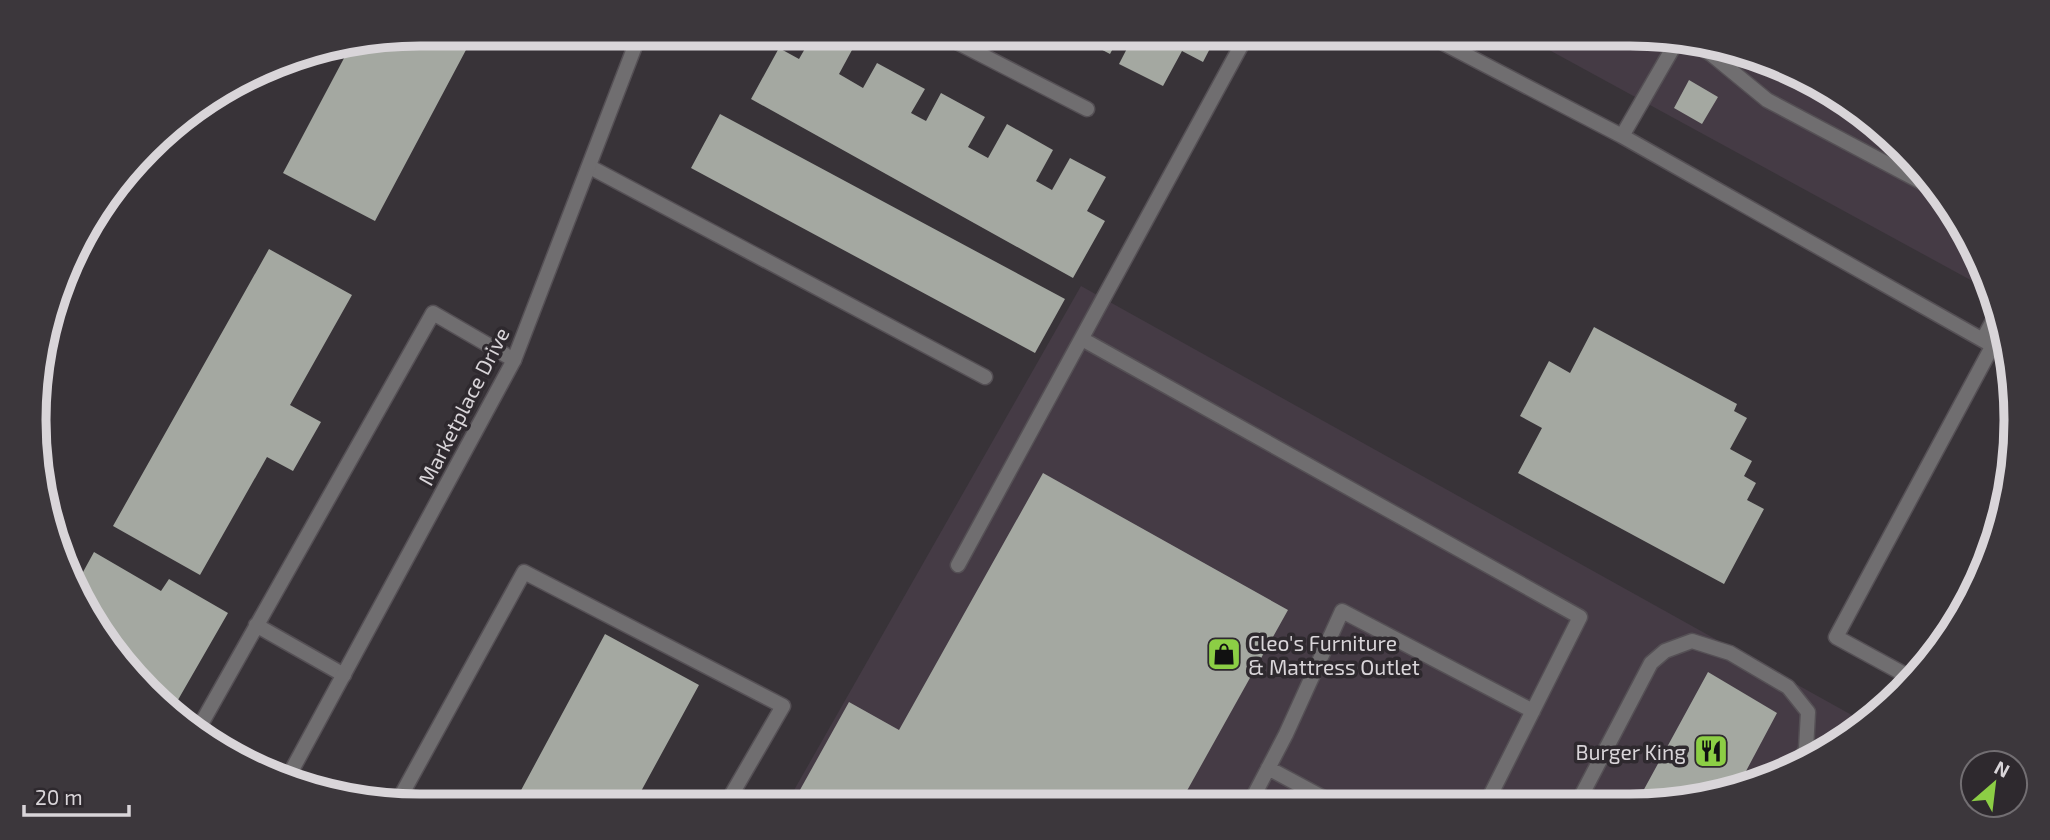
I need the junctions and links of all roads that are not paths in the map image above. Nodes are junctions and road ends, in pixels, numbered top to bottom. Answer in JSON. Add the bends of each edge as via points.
{"nodes":[{"id":1,"x":635,"y":46,"type":"edge"},
{"id":2,"x":964,"y":46,"type":"edge"},
{"id":3,"x":1241,"y":46,"type":"edge"},
{"id":4,"x":1449,"y":46,"type":"edge"},
{"id":5,"x":1674,"y":48,"type":"edge"},
{"id":6,"x":1709,"y":54,"type":"edge"},
{"id":7,"x":1731,"y":59,"type":"edge"},
{"id":8,"x":1731,"y":70,"type":"junction"},
{"id":9,"x":1087,"y":109,"type":"dead end"},
{"id":10,"x":1622,"y":136,"type":"junction"},
{"id":11,"x":590,"y":167,"type":"junction"},
{"id":12,"x":1917,"y":180,"type":"edge"},
{"id":13,"x":1082,"y":339,"type":"junction"},
{"id":14,"x":1994,"y":346,"type":"edge"},
{"id":15,"x":514,"y":360,"type":"junction"},
{"id":16,"x":985,"y":377,"type":"dead end"},
{"id":17,"x":958,"y":565,"type":"dead end"},
{"id":18,"x":256,"y":625,"type":"junction"},
{"id":19,"x":1905,"y":675,"type":"edge"},
{"id":20,"x":344,"y":676,"type":"junction"},
{"id":21,"x":1533,"y":711,"type":"junction"},
{"id":22,"x":201,"y":723,"type":"edge"},
{"id":23,"x":1805,"y":751,"type":"edge"},
{"id":24,"x":1268,"y":768,"type":"junction"},
{"id":25,"x":291,"y":772,"type":"edge"},
{"id":26,"x":402,"y":794,"type":"edge"},
{"id":27,"x":733,"y":794,"type":"edge"},
{"id":28,"x":1254,"y":794,"type":"edge"},
{"id":29,"x":1316,"y":794,"type":"edge"},
{"id":30,"x":1491,"y":794,"type":"edge"},
{"id":31,"x":1582,"y":794,"type":"edge"}],
"edges":[{"from":1,"to":11,"type":"street","name":"Marketplace Drive"},
{"from":2,"to":9,"type":"street"},
{"from":3,"to":13,"type":"street"},
{"from":4,"to":10,"type":"street"},
{"from":5,"to":10,"type":"street"},
{"from":6,"to":8,"type":"street"},
{"from":7,"to":8,"type":"street"},
{"from":8,"to":12,"type":"street","via":[[1767,100]]},
{"from":10,"to":14,"type":"street"},
{"from":11,"to":15,"type":"street","name":"Marketplace Drive"},
{"from":11,"to":16,"type":"street"},
{"from":13,"to":17,"type":"street"},
{"from":13,"to":21,"type":"street","via":[[1580,617]]},
{"from":14,"to":19,"type":"street","via":[[1836,637]]},
{"from":15,"to":18,"type":"street","via":[[433,313]]},
{"from":15,"to":20,"type":"street","name":"Marketplace Drive"},
{"from":18,"to":20,"type":"street"},
{"from":18,"to":22,"type":"street"},
{"from":20,"to":25,"type":"street","name":"Marketplace Drive"},
{"from":21,"to":24,"type":"street","via":[[1342,611]]},
{"from":21,"to":30,"type":"street"},
{"from":23,"to":31,"type":"street","via":[[1808,712],[1788,687],[1730,653],[1692,641],[1665,651],[1651,663]]},
{"from":24,"to":28,"type":"street"},
{"from":24,"to":29,"type":"street"},
{"from":26,"to":27,"type":"street","via":[[524,572],[783,706]]}]}
